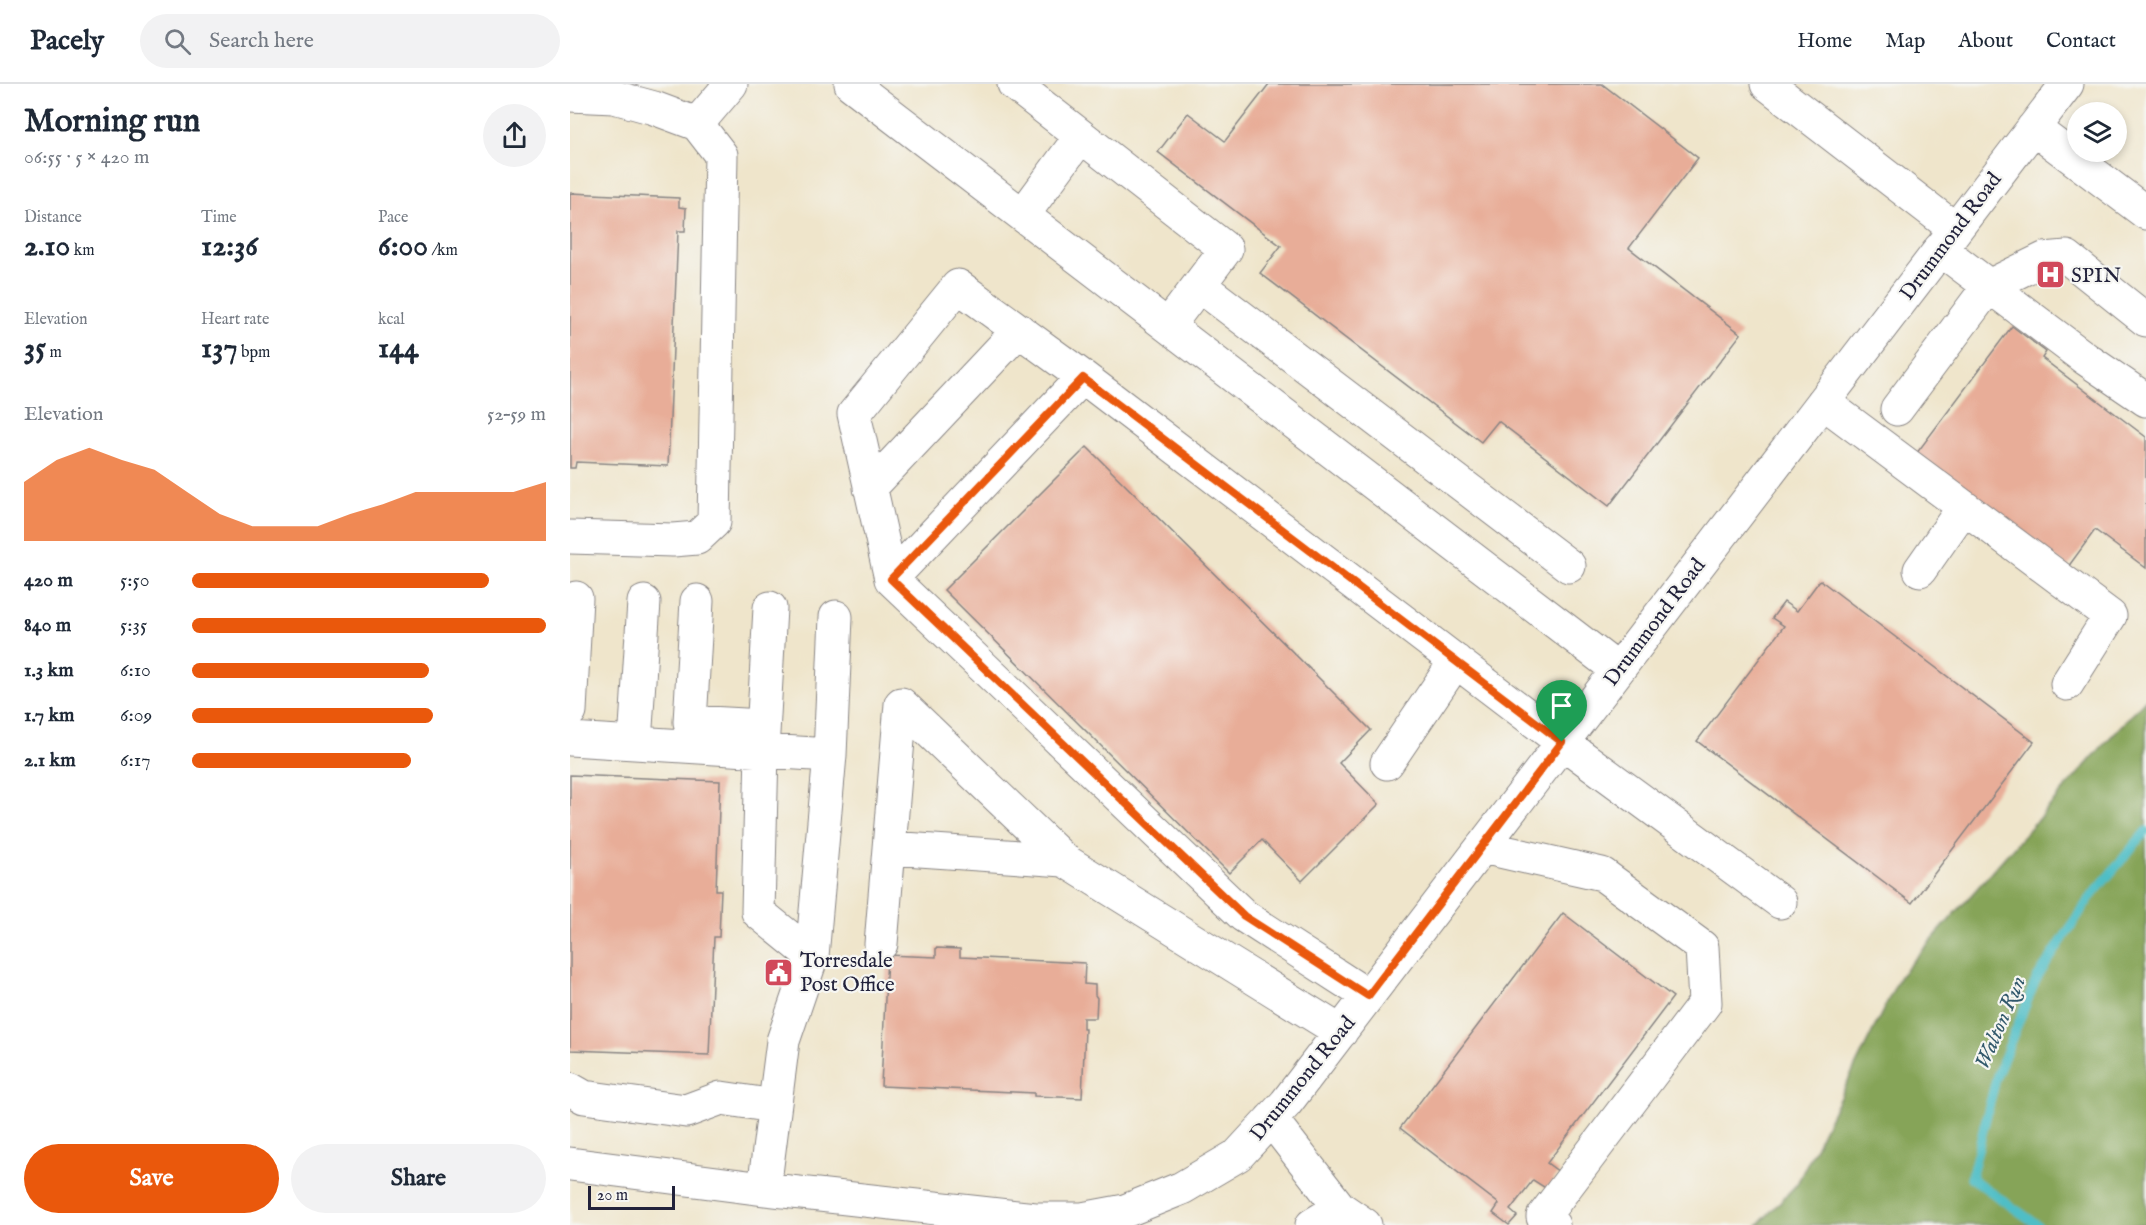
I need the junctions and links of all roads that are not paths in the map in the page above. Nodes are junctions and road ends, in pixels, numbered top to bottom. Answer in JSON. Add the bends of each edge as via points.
{"nodes":[{"id":1,"x":731,"y":84,"type":"edge"},
{"id":2,"x":1014,"y":84,"type":"edge"},
{"id":3,"x":1767,"y":84,"type":"edge"},
{"id":4,"x":2067,"y":84,"type":"edge"},
{"id":5,"x":860,"y":87,"type":"edge"},
{"id":6,"x":617,"y":91,"type":"edge"},
{"id":7,"x":570,"y":95,"type":"edge"},
{"id":8,"x":698,"y":124,"type":"junction"},
{"id":9,"x":2033,"y":128,"type":"junction"},
{"id":10,"x":1081,"y":136,"type":"junction"},
{"id":11,"x":2146,"y":213,"type":"edge"},
{"id":12,"x":1023,"y":215,"type":"junction"},
{"id":13,"x":1948,"y":239,"type":"junction"},
{"id":14,"x":1198,"y":285,"type":"junction"},
{"id":15,"x":1989,"y":286,"type":"junction"},
{"id":16,"x":2146,"y":320,"type":"edge"},
{"id":17,"x":1168,"y":326,"type":"junction"},
{"id":18,"x":1019,"y":330,"type":"junction"},
{"id":19,"x":1083,"y":378,"type":"junction"},
{"id":20,"x":2146,"y":400,"type":"edge"},
{"id":21,"x":1823,"y":402,"type":"junction"},
{"id":22,"x":1897,"y":409,"type":"dead end"},
{"id":23,"x":1445,"y":472,"type":"junction"},
{"id":24,"x":870,"y":488,"type":"junction"},
{"id":25,"x":1964,"y":507,"type":"junction"},
{"id":26,"x":1413,"y":513,"type":"junction"},
{"id":27,"x":570,"y":537,"type":"edge"},
{"id":28,"x":1569,"y":566,"type":"dead end"},
{"id":29,"x":1920,"y":570,"type":"dead end"},
{"id":30,"x":891,"y":579,"type":"junction"},
{"id":31,"x":576,"y":598,"type":"dead end"},
{"id":32,"x":697,"y":601,"type":"dead end"},
{"id":33,"x":644,"y":602,"type":"dead end"},
{"id":34,"x":770,"y":608,"type":"dead end"},
{"id":35,"x":836,"y":617,"type":"dead end"},
{"id":36,"x":1456,"y":661,"type":"junction"},
{"id":37,"x":1618,"y":670,"type":"junction"},
{"id":38,"x":2067,"y":684,"type":"dead end"},
{"id":39,"x":570,"y":711,"type":"edge"},
{"id":40,"x":763,"y":738,"type":"junction"},
{"id":41,"x":570,"y":740,"type":"edge"},
{"id":42,"x":1562,"y":742,"type":"junction"},
{"id":43,"x":635,"y":743,"type":"junction"},
{"id":44,"x":830,"y":755,"type":"junction"},
{"id":45,"x":1387,"y":763,"type":"dead end"},
{"id":46,"x":890,"y":848,"type":"junction"},
{"id":47,"x":1482,"y":848,"type":"junction"},
{"id":48,"x":1064,"y":860,"type":"junction"},
{"id":49,"x":1780,"y":902,"type":"dead end"},
{"id":50,"x":881,"y":944,"type":"dead end"},
{"id":51,"x":812,"y":956,"type":"junction"},
{"id":52,"x":1368,"y":996,"type":"junction"},
{"id":53,"x":1341,"y":1032,"type":"junction"},
{"id":54,"x":570,"y":1089,"type":"edge"},
{"id":55,"x":774,"y":1106,"type":"junction"},
{"id":56,"x":1271,"y":1119,"type":"junction"},
{"id":57,"x":570,"y":1164,"type":"edge"},
{"id":58,"x":764,"y":1190,"type":"junction"},
{"id":59,"x":1353,"y":1216,"type":"edge"},
{"id":60,"x":1110,"y":1220,"type":"edge"},
{"id":61,"x":1312,"y":1225,"type":"edge"},
{"id":62,"x":1553,"y":1225,"type":"edge"}],
"edges":[{"from":1,"to":8,"type":"street"},
{"from":2,"to":10,"type":"street"},
{"from":3,"to":13,"type":"street"},
{"from":4,"to":9,"type":"street","name":"Drummond Road"},
{"from":5,"to":12,"type":"street"},
{"from":6,"to":7,"type":"street"},
{"from":6,"to":8,"type":"street"},
{"from":8,"to":27,"type":"street","via":[[721,155],[714,522],[697,538]]},
{"from":9,"to":11,"type":"street"},
{"from":9,"to":13,"type":"street","name":"Drummond Road"},
{"from":10,"to":12,"type":"street"},
{"from":10,"to":14,"type":"street","via":[[1226,249]]},
{"from":12,"to":17,"type":"street"},
{"from":13,"to":15,"type":"street"},
{"from":13,"to":21,"type":"street","name":"Drummond Road"},
{"from":14,"to":17,"type":"street"},
{"from":14,"to":23,"type":"street"},
{"from":15,"to":16,"type":"street","via":[[2044,259],[2067,257]]},
{"from":15,"to":20,"type":"street"},
{"from":15,"to":22,"type":"street"},
{"from":17,"to":26,"type":"street"},
{"from":18,"to":19,"type":"street"},
{"from":18,"to":24,"type":"street"},
{"from":18,"to":24,"type":"street","via":[[958,286],[854,414]]},
{"from":19,"to":30,"type":"street"},
{"from":19,"to":36,"type":"street"},
{"from":21,"to":25,"type":"street"},
{"from":21,"to":37,"type":"street","name":"Drummond Road"},
{"from":23,"to":26,"type":"street"},
{"from":23,"to":28,"type":"street"},
{"from":24,"to":30,"type":"street"},
{"from":25,"to":29,"type":"street"},
{"from":25,"to":38,"type":"street","via":[[2110,616]]},
{"from":26,"to":37,"type":"street"},
{"from":30,"to":52,"type":"street","via":[[1244,916]]},
{"from":31,"to":39,"type":"street"},
{"from":32,"to":40,"type":"street","via":[[690,723]]},
{"from":33,"to":43,"type":"street"},
{"from":34,"to":40,"type":"street"},
{"from":35,"to":44,"type":"street"},
{"from":36,"to":42,"type":"street"},
{"from":36,"to":45,"type":"street"},
{"from":37,"to":42,"type":"street","name":"Drummond Road"},
{"from":40,"to":43,"type":"street"},
{"from":40,"to":44,"type":"street"},
{"from":40,"to":51,"type":"street","via":[[758,912]]},
{"from":41,"to":43,"type":"street"},
{"from":42,"to":47,"type":"street","name":"Drummond Road"},
{"from":42,"to":49,"type":"street"},
{"from":44,"to":51,"type":"street"},
{"from":46,"to":48,"type":"street"},
{"from":46,"to":48,"type":"street","via":[[901,704]]},
{"from":46,"to":50,"type":"street"},
{"from":47,"to":52,"type":"street","name":"Drummond Road"},
{"from":47,"to":62,"type":"street","via":[[1602,874],[1702,947],[1705,1002],[1543,1217]]},
{"from":48,"to":53,"type":"street"},
{"from":51,"to":55,"type":"street","via":[[783,1041]]},
{"from":52,"to":53,"type":"street","name":"Drummond Road"},
{"from":53,"to":56,"type":"street","name":"Drummond Road"},
{"from":54,"to":55,"type":"street","via":[[584,1098],[686,1111],[721,1098]]},
{"from":55,"to":58,"type":"street"},
{"from":56,"to":59,"type":"street"},
{"from":56,"to":60,"type":"street","name":"Drummond Road","via":[[1238,1155],[1182,1188]]},
{"from":57,"to":58,"type":"street","name":"Drummond Road"},
{"from":58,"to":60,"type":"street","name":"Drummond Road","via":[[1035,1219]]},
{"from":59,"to":61,"type":"street"}]}
